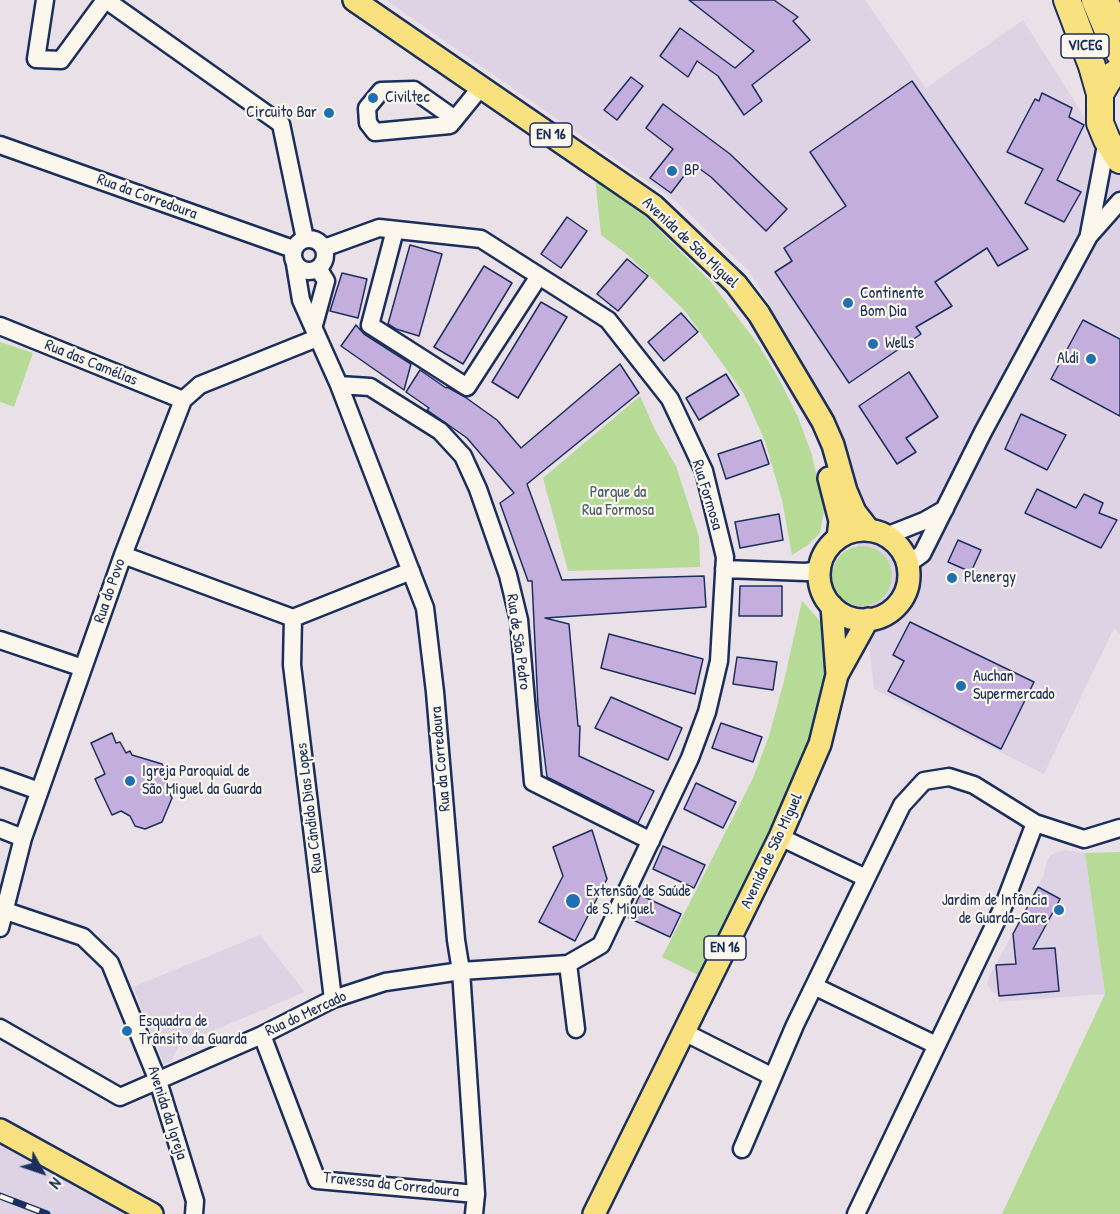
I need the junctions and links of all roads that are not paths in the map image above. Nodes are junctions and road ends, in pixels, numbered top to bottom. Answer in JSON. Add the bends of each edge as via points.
{"nodes":[{"id":1,"x":45,"y":0,"type":"edge"},
{"id":2,"x":105,"y":0,"type":"edge"},
{"id":3,"x":354,"y":0,"type":"edge"},
{"id":4,"x":1067,"y":0,"type":"edge"},
{"id":5,"x":1095,"y":0,"type":"edge"},
{"id":6,"x":1107,"y":0,"type":"edge"},
{"id":7,"x":1120,"y":20,"type":"edge"},
{"id":8,"x":1120,"y":54,"type":"edge"},
{"id":9,"x":1120,"y":71,"type":"edge"},
{"id":10,"x":481,"y":87,"type":"junction"},
{"id":11,"x":1100,"y":94,"type":"junction"},
{"id":12,"x":455,"y":119,"type":"junction"},
{"id":13,"x":0,"y":145,"type":"edge"},
{"id":14,"x":1113,"y":150,"type":"edge"},
{"id":15,"x":1120,"y":201,"type":"edge"},
{"id":16,"x":1112,"y":217,"type":"edge"},
{"id":17,"x":395,"y":230,"type":"junction"},
{"id":18,"x":1089,"y":236,"type":"junction"},
{"id":19,"x":324,"y":248,"type":"junction"},
{"id":20,"x":298,"y":251,"type":"junction"},
{"id":21,"x":318,"y":268,"type":"junction"},
{"id":22,"x":539,"y":276,"type":"junction"},
{"id":23,"x":0,"y":326,"type":"edge"},
{"id":24,"x":315,"y":332,"type":"junction"},
{"id":25,"x":792,"y":370,"type":"junction"},
{"id":26,"x":339,"y":385,"type":"junction"},
{"id":27,"x":183,"y":400,"type":"junction"},
{"id":28,"x":946,"y":508,"type":"junction"},
{"id":29,"x":878,"y":533,"type":"junction"},
{"id":30,"x":838,"y":538,"type":"junction"},
{"id":31,"x":123,"y":555,"type":"junction"},
{"id":32,"x":908,"y":564,"type":"junction"},
{"id":33,"x":724,"y":569,"type":"junction"},
{"id":34,"x":819,"y":570,"type":"junction"},
{"id":35,"x":411,"y":572,"type":"junction"},
{"id":36,"x":832,"y":606,"type":"junction"},
{"id":37,"x":293,"y":618,"type":"junction"},
{"id":38,"x":868,"y":620,"type":"junction"},
{"id":39,"x":0,"y":640,"type":"edge"},
{"id":40,"x":83,"y":668,"type":"junction"},
{"id":41,"x":837,"y":675,"type":"junction"},
{"id":42,"x":0,"y":777,"type":"edge"},
{"id":43,"x":39,"y":791,"type":"junction"},
{"id":44,"x":1035,"y":823,"type":"junction"},
{"id":45,"x":1120,"y":828,"type":"edge"},
{"id":46,"x":0,"y":829,"type":"edge"},
{"id":47,"x":780,"y":837,"type":"junction"},
{"id":48,"x":23,"y":838,"type":"junction"},
{"id":49,"x":651,"y":841,"type":"junction"},
{"id":50,"x":866,"y":878,"type":"junction"},
{"id":51,"x":2,"y":910,"type":"edge"},
{"id":52,"x":0,"y":928,"type":"edge"},
{"id":53,"x":568,"y":963,"type":"junction"},
{"id":54,"x":461,"y":971,"type":"junction"},
{"id":55,"x":814,"y":986,"type":"junction"},
{"id":56,"x":333,"y":999,"type":"junction"},
{"id":57,"x":0,"y":1028,"type":"edge"},
{"id":58,"x":576,"y":1029,"type":"dead end"},
{"id":59,"x":684,"y":1032,"type":"junction"},
{"id":60,"x":262,"y":1035,"type":"junction"},
{"id":61,"x":936,"y":1045,"type":"junction"},
{"id":62,"x":773,"y":1077,"type":"junction"},
{"id":63,"x":158,"y":1082,"type":"junction"},
{"id":64,"x":0,"y":1130,"type":"edge"},
{"id":65,"x":742,"y":1149,"type":"dead end"},
{"id":66,"x":476,"y":1194,"type":"junction"},
{"id":67,"x":152,"y":1214,"type":"edge"},
{"id":68,"x":194,"y":1214,"type":"edge"},
{"id":69,"x":474,"y":1214,"type":"edge"},
{"id":70,"x":594,"y":1214,"type":"edge"},
{"id":71,"x":856,"y":1214,"type":"edge"}],
"edges":[{"from":1,"to":2,"type":"street","via":[[36,59],[61,60]]},
{"from":2,"to":20,"type":"street","via":[[281,124]]},
{"from":3,"to":10,"type":"main road","name":"Avenida de São Miguel","number":"EN 16"},
{"from":4,"to":11,"type":"highway","number":"VICEG"},
{"from":5,"to":8,"type":"highway","number":"VICEG"},
{"from":6,"to":7,"type":"main road"},
{"from":9,"to":11,"type":"highway","via":[[1110,77]]},
{"from":10,"to":12,"type":"street"},
{"from":10,"to":25,"type":"main road","name":"Avenida de São Miguel","number":"EN 16","via":[[654,206],[736,284]]},
{"from":11,"to":14,"type":"highway","via":[[1100,123]]},
{"from":12,"to":12,"type":"street","via":[[450,125],[375,132],[368,123],[367,108],[381,91],[414,90]]},
{"from":13,"to":20,"type":"street","name":"Rua da Corredoura"},
{"from":14,"to":18,"type":"street"},
{"from":15,"to":16,"type":"street"},
{"from":16,"to":18,"type":"street"},
{"from":17,"to":19,"type":"street","name":"Rua Formosa","via":[[379,228]]},
{"from":17,"to":22,"type":"street","name":"Rua Formosa","via":[[482,239]]},
{"from":17,"to":22,"type":"street","via":[[370,325],[467,387]]},
{"from":18,"to":28,"type":"street"},
{"from":19,"to":20,"type":"street","name":"Rua da Corredoura","via":[[318,241]]},
{"from":19,"to":21,"type":"street","via":[[325,259]]},
{"from":20,"to":21,"type":"street","name":"Rua da Corredoura","via":[[304,270]]},
{"from":20,"to":24,"type":"street","name":"Rua da Corredoura","via":[[301,300]]},
{"from":21,"to":24,"type":"street","via":[[326,281]]},
{"from":22,"to":33,"type":"street","name":"Rua Formosa","via":[[609,320],[670,399],[704,471],[725,557]]},
{"from":23,"to":27,"type":"street","name":"Rua das Camélias"},
{"from":24,"to":26,"type":"street","name":"Rua da Corredoura"},
{"from":24,"to":27,"type":"street","via":[[200,386]]},
{"from":25,"to":29,"type":"main road","name":"Avenida de São Miguel","number":"EN 16","via":[[823,422],[855,512]]},
{"from":25,"to":30,"type":"main road","name":"Avenida de São Miguel","number":"EN 16","via":[[833,494],[840,521]]},
{"from":26,"to":35,"type":"street","name":"Rua da Corredoura"},
{"from":26,"to":49,"type":"street","name":"Rua de São Pedro","via":[[370,387],[440,432],[463,456],[508,575],[519,620],[533,782]]},
{"from":27,"to":31,"type":"street","name":"Rua do Povo"},
{"from":28,"to":29,"type":"street","via":[[924,521]]},
{"from":28,"to":32,"type":"street","via":[[922,554]]},
{"from":29,"to":30,"type":"main road","via":[[848,533]]},
{"from":29,"to":32,"type":"main road","number":"EN 16","via":[[896,543]]},
{"from":30,"to":34,"type":"main road","via":[[822,558]]},
{"from":31,"to":37,"type":"street"},
{"from":31,"to":40,"type":"street","name":"Rua do Povo"},
{"from":32,"to":38,"type":"main road","via":[[909,578],[897,605]]},
{"from":33,"to":34,"type":"street"},
{"from":33,"to":49,"type":"street","name":"Rua Formosa","via":[[719,661],[707,712]]},
{"from":34,"to":36,"type":"main road","number":"EN 16","via":[[824,596]]},
{"from":35,"to":37,"type":"street"},
{"from":35,"to":54,"type":"street","name":"Rua da Corredoura","via":[[429,631]]},
{"from":36,"to":38,"type":"main road","via":[[855,619]]},
{"from":36,"to":41,"type":"main road","name":"Avenida de São Miguel","number":"EN 16"},
{"from":37,"to":56,"type":"street","name":"Rua Cândido Dias Lopes","via":[[292,665]]},
{"from":38,"to":41,"type":"main road","name":"Avenida de São Miguel","number":"EN 16"},
{"from":39,"to":40,"type":"street"},
{"from":40,"to":43,"type":"street","name":"Rua do Povo"},
{"from":41,"to":47,"type":"main road","name":"Avenida de São Miguel","number":"EN 16","via":[[820,744]]},
{"from":42,"to":43,"type":"street"},
{"from":43,"to":48,"type":"street","name":"Rua do Povo"},
{"from":44,"to":45,"type":"street","via":[[1084,839]]},
{"from":44,"to":50,"type":"street","via":[[974,785],[949,777],[924,781],[902,805]]},
{"from":44,"to":61,"type":"street","via":[[1003,907]]},
{"from":46,"to":48,"type":"street"},
{"from":47,"to":50,"type":"street"},
{"from":47,"to":59,"type":"main road","name":"Avenida de São Miguel","number":"EN 16"},
{"from":48,"to":51,"type":"street","name":"Rua do Povo"},
{"from":49,"to":53,"type":"street","name":"Rua Formosa","via":[[601,945]]},
{"from":50,"to":55,"type":"street"},
{"from":51,"to":52,"type":"street","name":"Rua do Povo"},
{"from":51,"to":63,"type":"street","name":"Avenida da Igreja","via":[[83,937],[110,963]]},
{"from":53,"to":54,"type":"street","name":"Rua Formosa"},
{"from":53,"to":58,"type":"street"},
{"from":54,"to":56,"type":"street","name":"Rua do Mercado","via":[[385,982]]},
{"from":54,"to":66,"type":"street","name":"Rua da Corredoura"},
{"from":55,"to":61,"type":"street"},
{"from":55,"to":62,"type":"street"},
{"from":56,"to":60,"type":"street","name":"Rua do Mercado"},
{"from":57,"to":63,"type":"street","via":[[120,1097]]},
{"from":59,"to":62,"type":"street"},
{"from":59,"to":70,"type":"main road","name":"Avenida de São Miguel","number":"EN 16"},
{"from":60,"to":63,"type":"street","name":"Rua do Mercado"},
{"from":60,"to":66,"type":"street","name":"Travessa da Corredoura","via":[[317,1180]]},
{"from":61,"to":71,"type":"street"},
{"from":62,"to":65,"type":"street"},
{"from":63,"to":68,"type":"street","name":"Avenida da Igreja","via":[[195,1201]]},
{"from":64,"to":67,"type":"main road"},
{"from":66,"to":69,"type":"street","name":"Rua da Corredoura"}]}
